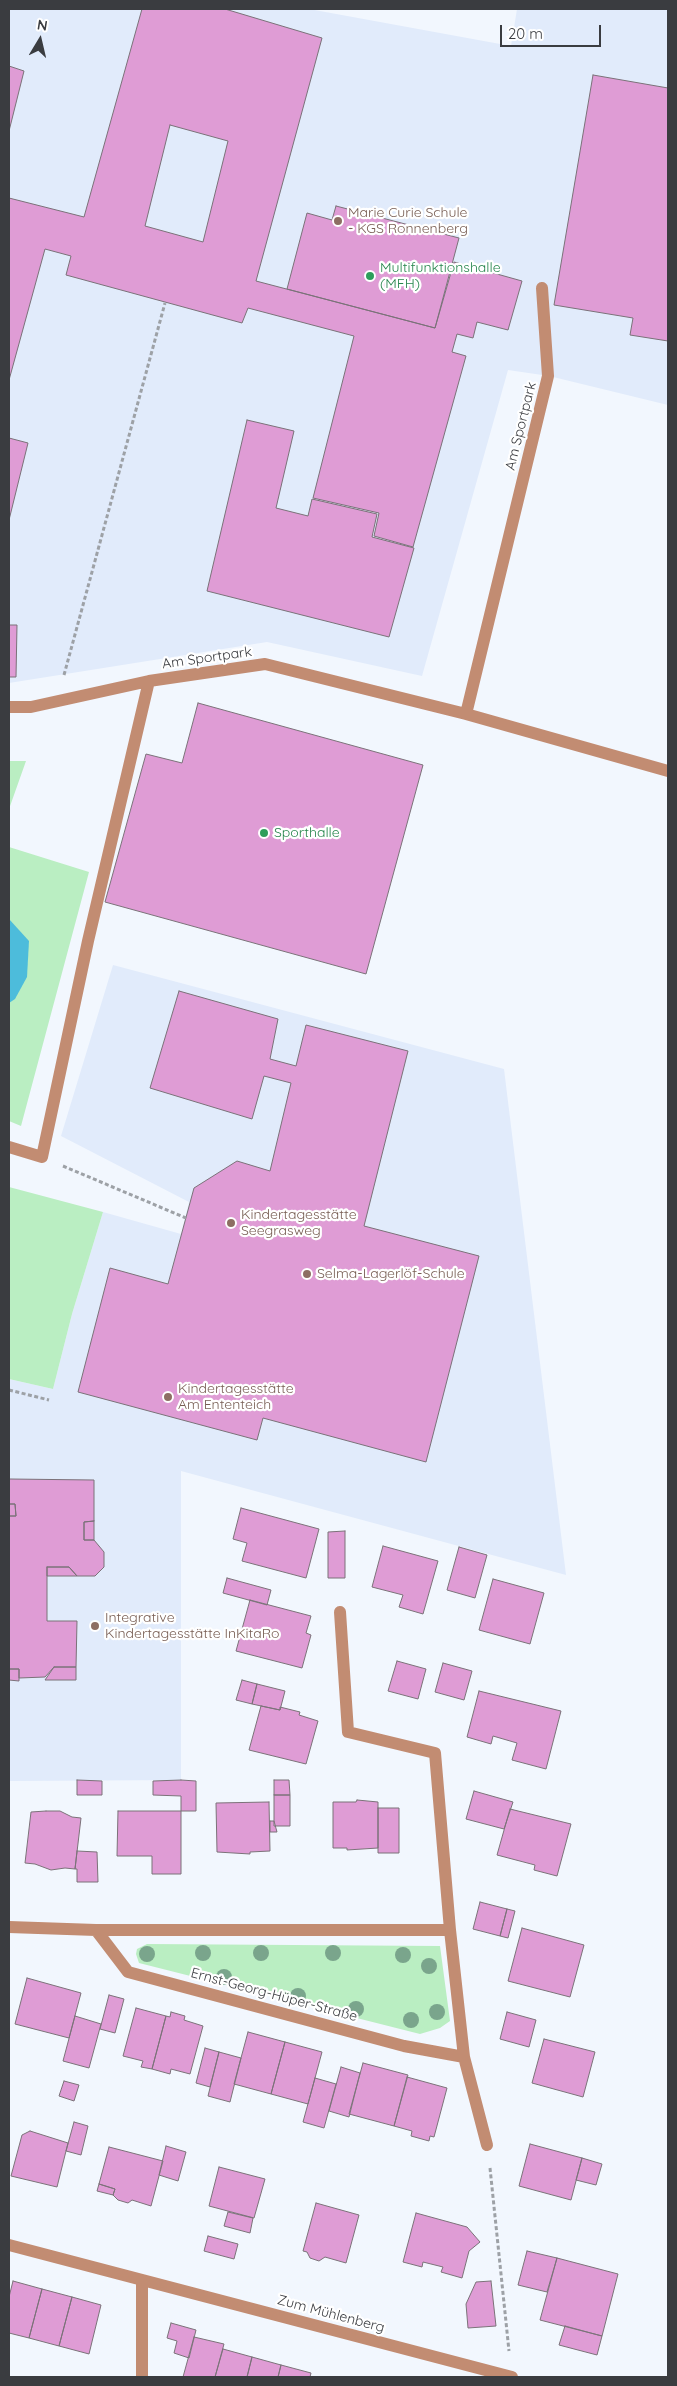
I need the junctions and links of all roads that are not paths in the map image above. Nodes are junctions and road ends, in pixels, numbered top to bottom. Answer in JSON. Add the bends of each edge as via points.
{"nodes":[{"id":1,"x":542,"y":288,"type":"dead end"},
{"id":2,"x":150,"y":681,"type":"junction"},
{"id":3,"x":9,"y":707,"type":"edge"},
{"id":4,"x":466,"y":714,"type":"junction"},
{"id":5,"x":668,"y":770,"type":"edge"},
{"id":6,"x":9,"y":1147,"type":"edge"},
{"id":7,"x":340,"y":1612,"type":"dead end"},
{"id":8,"x":9,"y":1927,"type":"edge"},
{"id":9,"x":96,"y":1930,"type":"junction"},
{"id":10,"x":450,"y":1930,"type":"junction"},
{"id":11,"x":464,"y":2057,"type":"junction"},
{"id":12,"x":487,"y":2145,"type":"road end"},
{"id":13,"x":9,"y":2245,"type":"edge"},
{"id":14,"x":142,"y":2280,"type":"junction"},
{"id":15,"x":142,"y":2377,"type":"edge"},
{"id":16,"x":512,"y":2377,"type":"edge"}],
"edges":[{"from":1,"to":4,"type":"street","name":"Am Sportpark","via":[[548,376]]},
{"from":2,"to":3,"type":"street","name":"Am Sportpark","via":[[31,707]]},
{"from":2,"to":4,"type":"street","name":"Am Sportpark","via":[[265,664]]},
{"from":2,"to":6,"type":"street","via":[[88,941],[42,1157]]},
{"from":4,"to":5,"type":"street","name":"Am Sportpark"},
{"from":7,"to":10,"type":"street","via":[[348,1732],[436,1753]]},
{"from":8,"to":9,"type":"street"},
{"from":9,"to":10,"type":"street"},
{"from":9,"to":11,"type":"street","name":"Ernst-Georg-Hüper-Straße","via":[[128,1972],[404,2046]]},
{"from":10,"to":11,"type":"street"},
{"from":11,"to":12,"type":"street"},
{"from":13,"to":14,"type":"street","name":"Zum Mühlenberg"},
{"from":14,"to":15,"type":"street"},
{"from":14,"to":16,"type":"street","name":"Zum Mühlenberg"}]}
